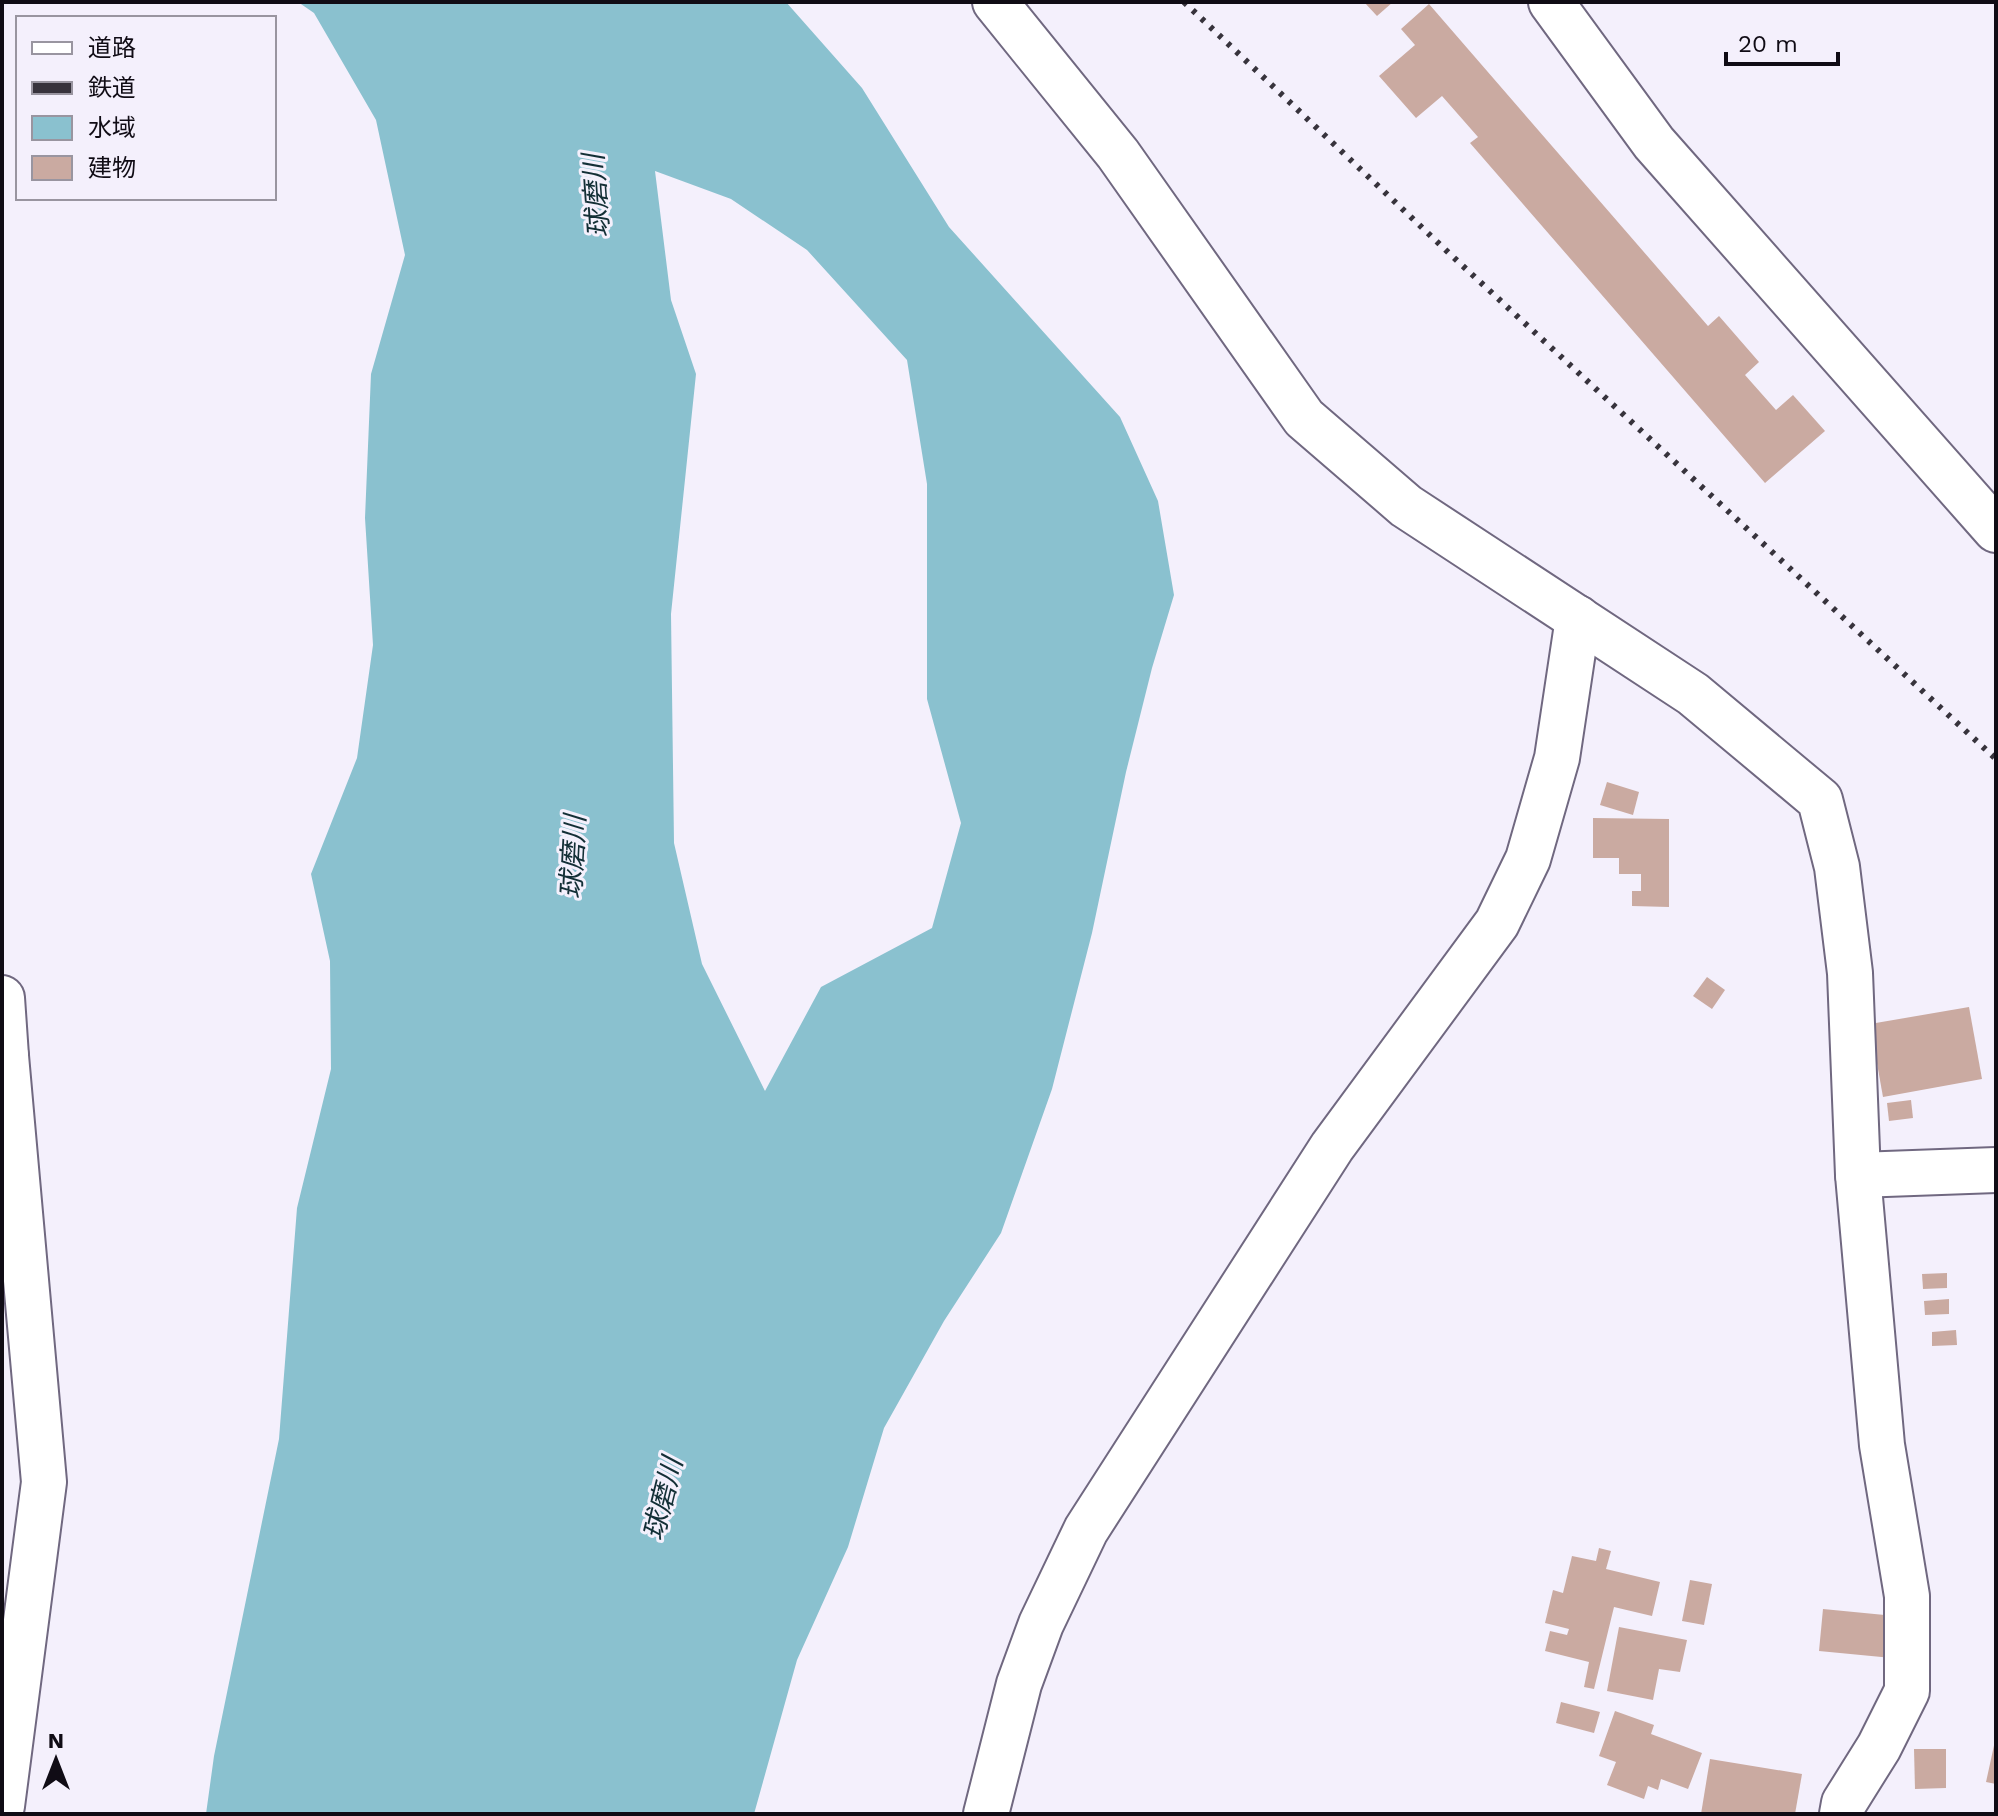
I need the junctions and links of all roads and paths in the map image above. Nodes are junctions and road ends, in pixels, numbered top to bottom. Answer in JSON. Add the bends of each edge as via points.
{"nodes":[{"id":1,"x":995,"y":2,"type":"edge"},
{"id":2,"x":1551,"y":2,"type":"edge"},
{"id":3,"x":1996,"y":530,"type":"edge"},
{"id":4,"x":1578,"y":618,"type":"junction"},
{"id":5,"x":2,"y":998,"type":"edge"},
{"id":6,"x":4,"y":1058,"type":"edge"},
{"id":7,"x":1996,"y":1170,"type":"edge"},
{"id":8,"x":1858,"y":1175,"type":"junction"},
{"id":9,"x":2,"y":1806,"type":"edge"},
{"id":10,"x":986,"y":1814,"type":"edge"},
{"id":11,"x":1842,"y":1814,"type":"edge"}],
"edges":[{"from":1,"to":4,"type":"street","via":[[1118,154],[1304,418],[1406,506]]},
{"from":2,"to":3,"type":"street","via":[[1654,143]]},
{"from":4,"to":8,"type":"street","via":[[1693,694],[1820,800],[1837,867],[1850,973]]},
{"from":4,"to":10,"type":"street","via":[[1557,758],[1528,859],[1497,923],[1332,1147],[1086,1530],[1025,1669]]},
{"from":5,"to":6,"type":"street"},
{"from":6,"to":9,"type":"street","via":[[44,1482]]},
{"from":7,"to":8,"type":"street"},
{"from":8,"to":11,"type":"street","via":[[1882,1445],[1907,1596],[1907,1691]]}]}
